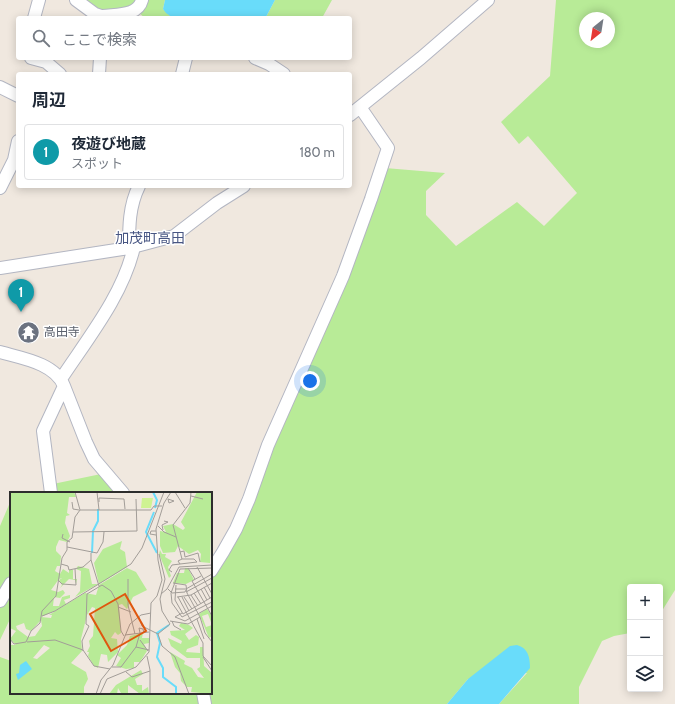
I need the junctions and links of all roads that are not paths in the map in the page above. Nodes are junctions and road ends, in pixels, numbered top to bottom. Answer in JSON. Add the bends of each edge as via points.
{"nodes":[{"id":1,"x":39,"y":0,"type":"edge"},
{"id":2,"x":76,"y":0,"type":"edge"},
{"id":3,"x":142,"y":0,"type":"edge"},
{"id":4,"x":488,"y":0,"type":"edge"},
{"id":5,"x":138,"y":15,"type":"edge"},
{"id":6,"x":35,"y":16,"type":"edge"},
{"id":7,"x":102,"y":16,"type":"edge"},
{"id":8,"x":122,"y":16,"type":"edge"},
{"id":9,"x":38,"y":60,"type":"edge"},
{"id":10,"x":100,"y":60,"type":"edge"},
{"id":11,"x":186,"y":60,"type":"edge"},
{"id":12,"x":260,"y":60,"type":"edge"},
{"id":13,"x":58,"y":72,"type":"edge"},
{"id":14,"x":98,"y":72,"type":"edge"},
{"id":15,"x":182,"y":72,"type":"edge"},
{"id":16,"x":281,"y":72,"type":"edge"},
{"id":17,"x":0,"y":87,"type":"edge"},
{"id":18,"x":16,"y":95,"type":"edge"},
{"id":19,"x":355,"y":111,"type":"edge"},
{"id":20,"x":16,"y":150,"type":"edge"},
{"id":21,"x":0,"y":188,"type":"edge"},
{"id":22,"x":138,"y":188,"type":"edge"},
{"id":23,"x":241,"y":188,"type":"edge"},
{"id":24,"x":131,"y":247,"type":"junction"},
{"id":25,"x":0,"y":268,"type":"edge"},
{"id":26,"x":0,"y":352,"type":"edge"},
{"id":27,"x":63,"y":382,"type":"junction"},
{"id":28,"x":51,"y":492,"type":"edge"},
{"id":29,"x":122,"y":492,"type":"edge"},
{"id":30,"x":212,"y":569,"type":"edge"},
{"id":31,"x":10,"y":585,"type":"edge"},
{"id":32,"x":0,"y":602,"type":"edge"},
{"id":33,"x":203,"y":694,"type":"edge"},
{"id":34,"x":205,"y":704,"type":"edge"}],
"edges":[{"from":1,"to":6,"type":"street"},
{"from":2,"to":7,"type":"street"},
{"from":3,"to":5,"type":"street"},
{"from":4,"to":19,"type":"street"},
{"from":5,"to":8,"type":"street"},
{"from":9,"to":13,"type":"street","via":[[46,62]]},
{"from":10,"to":14,"type":"street"},
{"from":11,"to":15,"type":"street"},
{"from":12,"to":16,"type":"street"},
{"from":17,"to":18,"type":"street"},
{"from":19,"to":30,"type":"street","via":[[388,148],[343,276],[268,445],[236,529]]},
{"from":20,"to":21,"type":"street"},
{"from":22,"to":24,"type":"street","via":[[130,217]]},
{"from":23,"to":24,"type":"street","via":[[174,236]]},
{"from":24,"to":25,"type":"street"},
{"from":24,"to":27,"type":"street","via":[[131,258],[117,294]]},
{"from":26,"to":27,"type":"street","via":[[40,363]]},
{"from":27,"to":28,"type":"street","via":[[43,431]]},
{"from":27,"to":29,"type":"street","via":[[92,455]]},
{"from":31,"to":32,"type":"street"},
{"from":33,"to":34,"type":"street"}]}
